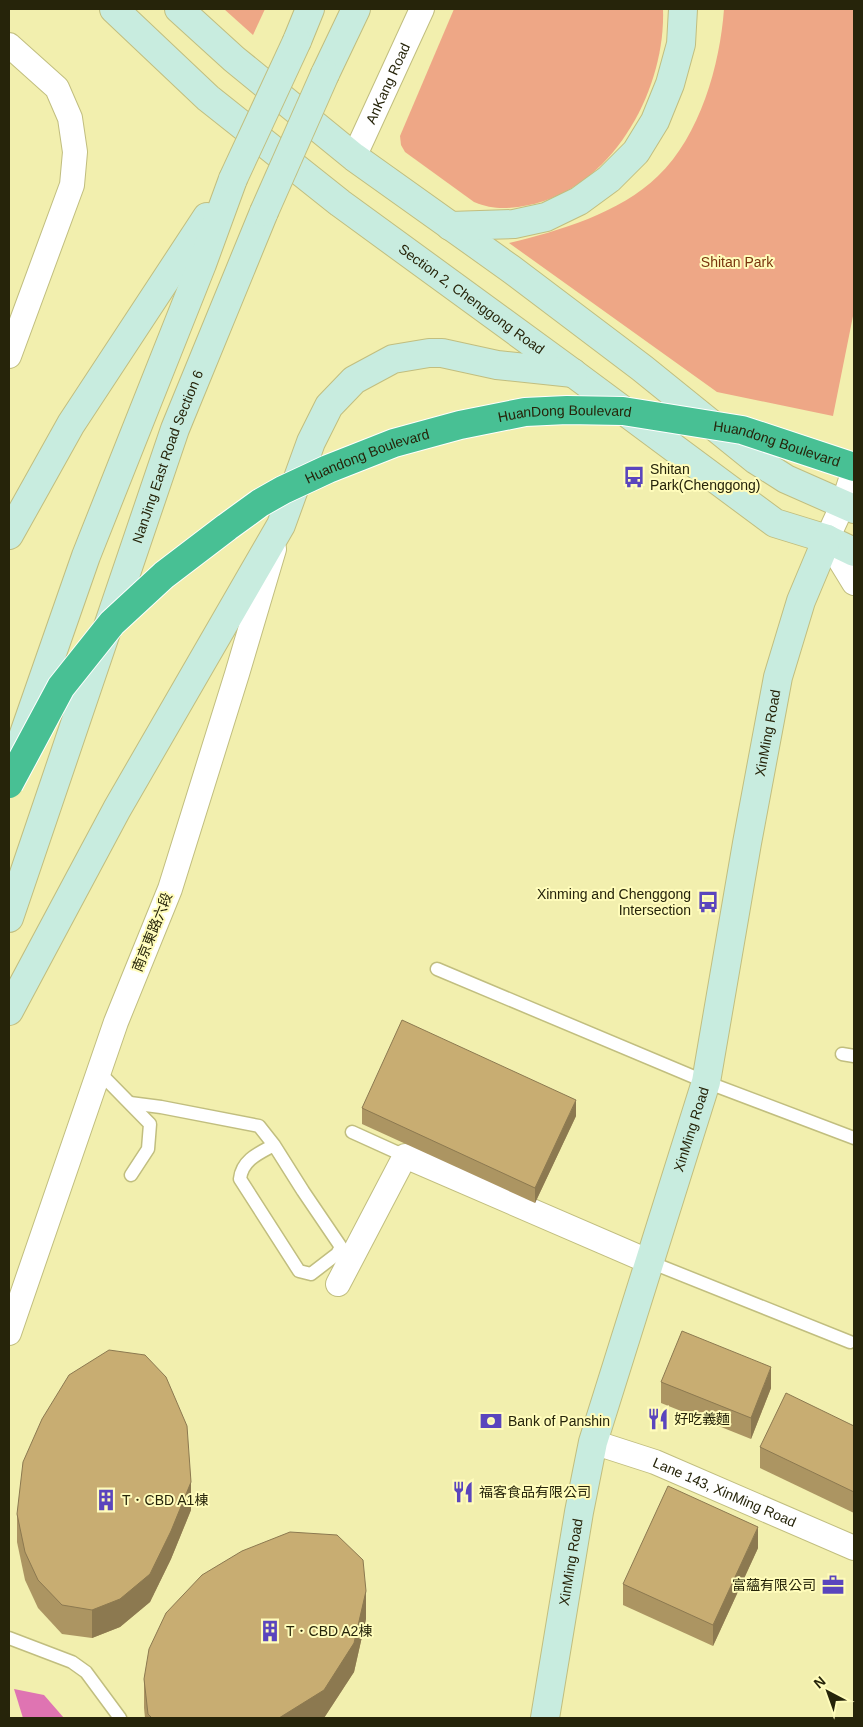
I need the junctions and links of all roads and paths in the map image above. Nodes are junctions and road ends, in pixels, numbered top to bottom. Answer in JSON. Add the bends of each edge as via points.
{"nodes":[{"id":1,"x":114,"y":9,"type":"edge"},
{"id":2,"x":179,"y":9,"type":"edge"},
{"id":3,"x":310,"y":9,"type":"edge"},
{"id":4,"x":356,"y":9,"type":"edge"},
{"id":5,"x":422,"y":9,"type":"edge"},
{"id":6,"x":683,"y":9,"type":"edge"},
{"id":7,"x":9,"y":45,"type":"edge"},
{"id":8,"x":354,"y":157,"type":"junction"},
{"id":9,"x":233,"y":179,"type":"junction"},
{"id":10,"x":450,"y":226,"type":"junction"},
{"id":11,"x":9,"y":356,"type":"edge"},
{"id":12,"x":573,"y":373,"type":"junction"},
{"id":13,"x":854,"y":468,"type":"edge"},
{"id":14,"x":851,"y":505,"type":"edge"},
{"id":15,"x":281,"y":525,"type":"junction"},
{"id":16,"x":9,"y":535,"type":"edge"},
{"id":17,"x":827,"y":539,"type":"junction"},
{"id":18,"x":854,"y":552,"type":"edge"},
{"id":19,"x":854,"y":583,"type":"edge"},
{"id":20,"x":9,"y":752,"type":"edge"},
{"id":21,"x":9,"y":777,"type":"edge"},
{"id":22,"x":9,"y":784,"type":"edge"},
{"id":23,"x":9,"y":918,"type":"edge"},
{"id":24,"x":437,"y":970,"type":"dead end"},
{"id":25,"x":9,"y":1010,"type":"edge"},
{"id":26,"x":99,"y":1072,"type":"junction"},
{"id":27,"x":706,"y":1082,"type":"junction"},
{"id":28,"x":130,"y":1103,"type":"junction"},
{"id":29,"x":352,"y":1132,"type":"dead end"},
{"id":30,"x":854,"y":1138,"type":"edge"},
{"id":31,"x":274,"y":1145,"type":"junction"},
{"id":32,"x":405,"y":1156,"type":"junction"},
{"id":33,"x":130,"y":1176,"type":"dead end"},
{"id":34,"x":650,"y":1262,"type":"junction"},
{"id":35,"x":338,"y":1284,"type":"dead end"},
{"id":36,"x":9,"y":1333,"type":"edge"},
{"id":37,"x":850,"y":1342,"type":"dead end"},
{"id":38,"x":593,"y":1442,"type":"junction"},
{"id":39,"x":854,"y":1548,"type":"edge"},
{"id":40,"x":9,"y":1638,"type":"edge"},
{"id":41,"x":120,"y":1718,"type":"edge"},
{"id":42,"x":546,"y":1718,"type":"edge"}],
"edges":[{"from":1,"to":12,"type":"main road","name":"Section 2, Chenggong Road","via":[[215,104],[340,203]]},
{"from":2,"to":8,"type":"main road","via":[[234,59]]},
{"from":3,"to":9,"type":"main road","bridge":true},
{"from":4,"to":23,"type":"main road","name":"NanJing East Road Section 6","bridge":true,"via":[[264,212],[176,428]]},
{"from":5,"to":8,"type":"street","name":"AnKang Road"},
{"from":6,"to":10,"type":"main road","via":[[681,44],[655,121],[636,152],[609,180],[546,217],[514,224]]},
{"from":7,"to":11,"type":"street","via":[[57,88],[70,118],[76,152],[72,185]]},
{"from":8,"to":10,"type":"main road"},
{"from":9,"to":16,"type":"main road","via":[[71,424]]},
{"from":9,"to":21,"type":"main road","via":[[86,556]]},
{"from":10,"to":14,"type":"main road","via":[[642,368],[756,460],[786,479]]},
{"from":12,"to":15,"type":"main road","via":[[497,365],[442,352],[393,359],[354,380],[330,406],[311,442]]},
{"from":12,"to":17,"type":"main road","name":"Section 2, Chenggong Road","via":[[775,523]]},
{"from":13,"to":14,"type":"street"},
{"from":13,"to":20,"type":"highway","name":"HuanDong Boulevard","bridge":true,"via":[[738,430],[641,414],[538,406],[418,425],[324,457],[236,502],[156,564],[86,635],[23,723]]},
{"from":13,"to":22,"type":"highway","name":"Huandong Boulevard","bridge":true,"via":[[742,430],[623,411],[525,412],[394,442],[283,490],[164,575],[112,624],[61,687]]},
{"from":14,"to":17,"type":"street"},
{"from":15,"to":25,"type":"main road","via":[[117,809]]},
{"from":15,"to":26,"type":"street","name":"南京東路六段","via":[[170,889]]},
{"from":17,"to":18,"type":"main road","name":"Section 2, Chenggong Road"},
{"from":17,"to":19,"type":"street"},
{"from":17,"to":27,"type":"main road","name":"XinMing Road","via":[[778,676]]},
{"from":24,"to":27,"type":"lane"},
{"from":26,"to":28,"type":"lane"},
{"from":26,"to":36,"type":"street","name":"南京東路六段"},
{"from":27,"to":30,"type":"lane"},
{"from":27,"to":34,"type":"main road","name":"XinMing Road"},
{"from":28,"to":31,"type":"lane","via":[[259,1126]]},
{"from":28,"to":33,"type":"lane","via":[[150,1124],[148,1149]]},
{"from":29,"to":32,"type":"lane"},
{"from":31,"to":31,"type":"lane","via":[[252,1157],[241,1170],[240,1179],[299,1271],[311,1274],[341,1247]]},
{"from":32,"to":34,"type":"street"},
{"from":32,"to":35,"type":"street"},
{"from":34,"to":37,"type":"lane"},
{"from":34,"to":38,"type":"main road","name":"XinMing Road"},
{"from":38,"to":39,"type":"street","name":"Lane 143, XinMing Road","via":[[654,1462]]},
{"from":38,"to":42,"type":"main road","name":"XinMing Road"},
{"from":40,"to":41,"type":"lane","via":[[72,1662],[86,1672]]}]}
